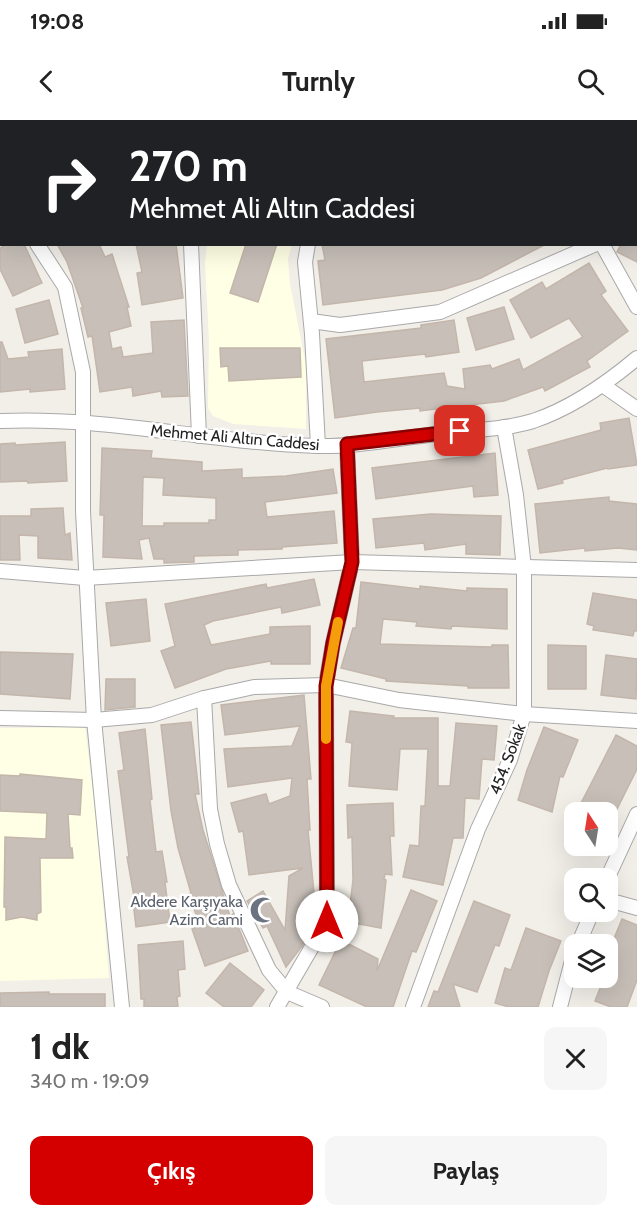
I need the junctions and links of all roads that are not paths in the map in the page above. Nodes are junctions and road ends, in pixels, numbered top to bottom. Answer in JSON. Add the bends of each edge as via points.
{"nodes":[{"id":1,"x":38,"y":246,"type":"edge"},
{"id":2,"x":191,"y":246,"type":"edge"},
{"id":3,"x":308,"y":246,"type":"edge"},
{"id":4,"x":591,"y":246,"type":"edge"},
{"id":5,"x":603,"y":246,"type":"edge"},
{"id":6,"x":637,"y":307,"type":"edge"},
{"id":7,"x":311,"y":321,"type":"junction"},
{"id":8,"x":637,"y":358,"type":"edge"},
{"id":9,"x":604,"y":386,"type":"junction"},
{"id":10,"x":637,"y":409,"type":"edge"},
{"id":11,"x":0,"y":421,"type":"edge"},
{"id":12,"x":83,"y":423,"type":"junction"},
{"id":13,"x":504,"y":427,"type":"junction"},
{"id":14,"x":199,"y":436,"type":"junction"},
{"id":15,"x":347,"y":444,"type":"junction"},
{"id":16,"x":318,"y":446,"type":"junction"},
{"id":17,"x":352,"y":562,"type":"junction"},
{"id":18,"x":524,"y":568,"type":"junction"},
{"id":19,"x":637,"y":570,"type":"edge"},
{"id":20,"x":0,"y":571,"type":"edge"},
{"id":21,"x":85,"y":578,"type":"junction"},
{"id":22,"x":326,"y":686,"type":"junction"},
{"id":23,"x":204,"y":698,"type":"junction"},
{"id":24,"x":524,"y":714,"type":"junction"},
{"id":25,"x":0,"y":718,"type":"edge"},
{"id":26,"x":94,"y":720,"type":"junction"},
{"id":27,"x":637,"y":721,"type":"edge"},
{"id":28,"x":637,"y":814,"type":"edge"},
{"id":29,"x":612,"y":868,"type":"edge"},
{"id":30,"x":618,"y":903,"type":"edge"},
{"id":31,"x":637,"y":908,"type":"edge"},
{"id":32,"x":565,"y":988,"type":"edge"},
{"id":33,"x":287,"y":992,"type":"junction"},
{"id":34,"x":122,"y":1007,"type":"edge"},
{"id":35,"x":277,"y":1007,"type":"edge"},
{"id":36,"x":322,"y":1007,"type":"edge"},
{"id":37,"x":413,"y":1007,"type":"edge"},
{"id":38,"x":560,"y":1007,"type":"edge"}],
"edges":[{"from":1,"to":12,"type":"street","via":[[64,287],[82,372]]},
{"from":2,"to":14,"type":"street"},
{"from":3,"to":7,"type":"street","via":[[305,262]]},
{"from":4,"to":7,"type":"street","via":[[440,312],[340,325]]},
{"from":5,"to":6,"type":"street"},
{"from":7,"to":16,"type":"street"},
{"from":8,"to":9,"type":"street","name":"Mehmet Ali Altın Caddesi"},
{"from":9,"to":10,"type":"street"},
{"from":9,"to":13,"type":"street","name":"Mehmet Ali Altın Caddesi","via":[[551,414]]},
{"from":11,"to":12,"type":"street","name":"Mehmet Ali Altın Caddesi"},
{"from":12,"to":14,"type":"street","name":"Mehmet Ali Altın Caddesi"},
{"from":12,"to":21,"type":"street"},
{"from":13,"to":15,"type":"street","name":"Mehmet Ali Altın Caddesi"},
{"from":13,"to":18,"type":"street","name":"454. Sokak"},
{"from":14,"to":16,"type":"street","name":"Mehmet Ali Altın Caddesi"},
{"from":15,"to":16,"type":"street","name":"Mehmet Ali Altın Caddesi"},
{"from":15,"to":17,"type":"street"},
{"from":17,"to":18,"type":"street"},
{"from":17,"to":21,"type":"street"},
{"from":17,"to":22,"type":"street"},
{"from":18,"to":19,"type":"street"},
{"from":18,"to":24,"type":"street","name":"454. Sokak"},
{"from":20,"to":21,"type":"street"},
{"from":21,"to":26,"type":"street"},
{"from":22,"to":23,"type":"street","via":[[254,687]]},
{"from":22,"to":24,"type":"street","via":[[399,700]]},
{"from":22,"to":33,"type":"street","via":[[327,921]]},
{"from":23,"to":26,"type":"street","via":[[152,715]]},
{"from":23,"to":33,"type":"street","via":[[210,809],[217,844],[229,885],[269,970]]},
{"from":24,"to":27,"type":"street"},
{"from":24,"to":37,"type":"street","name":"454. Sokak","via":[[510,760],[478,829]]},
{"from":25,"to":26,"type":"street"},
{"from":26,"to":34,"type":"street"},
{"from":28,"to":29,"type":"street"},
{"from":30,"to":31,"type":"street"},
{"from":32,"to":38,"type":"street"},
{"from":33,"to":35,"type":"street"},
{"from":33,"to":36,"type":"street"}]}
